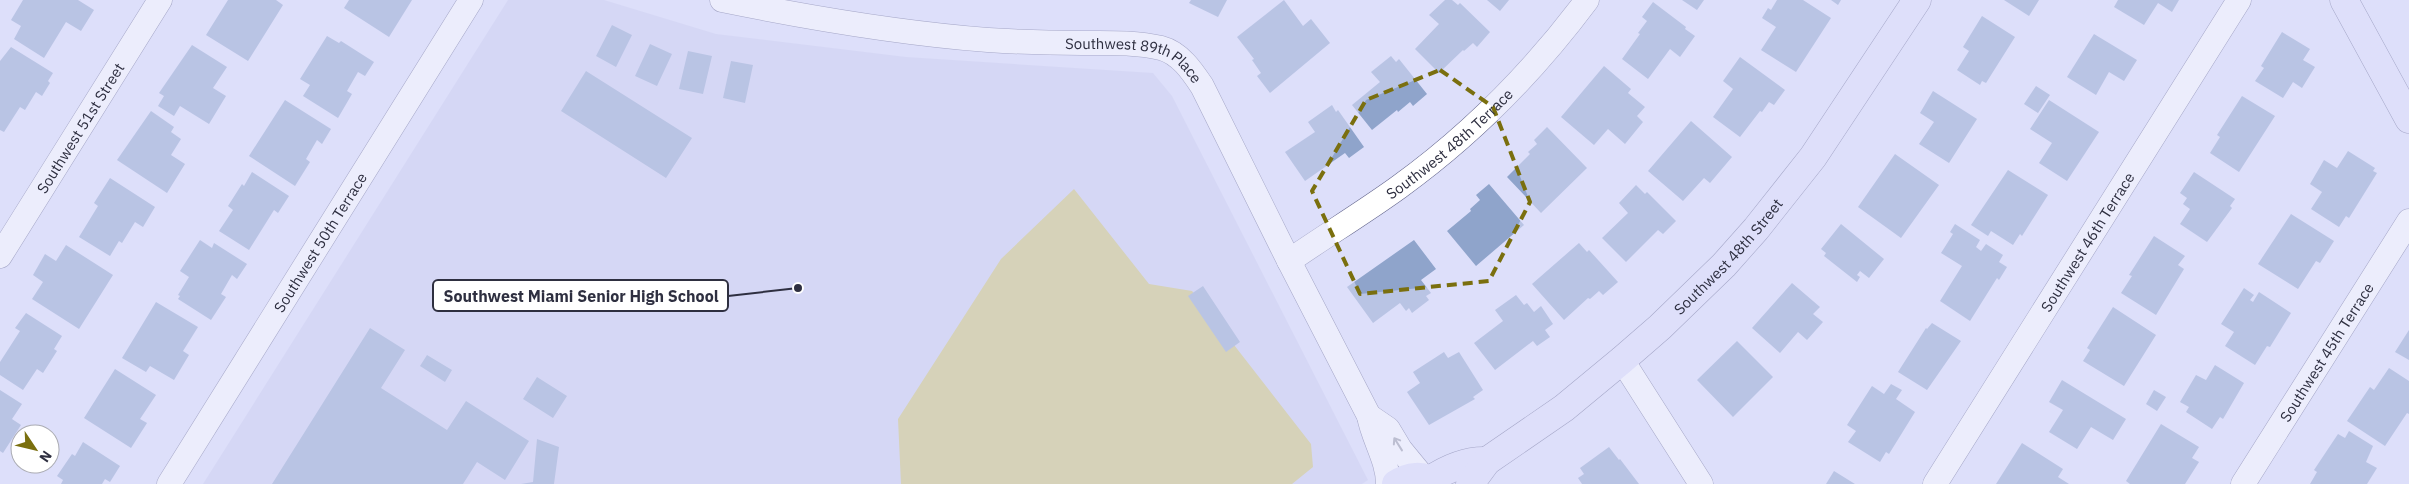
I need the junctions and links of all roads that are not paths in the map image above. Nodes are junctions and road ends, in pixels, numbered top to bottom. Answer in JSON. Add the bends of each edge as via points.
{"nodes":[{"id":1,"x":160,"y":0,"type":"edge"},
{"id":2,"x":472,"y":0,"type":"edge"},
{"id":3,"x":722,"y":0,"type":"edge"},
{"id":4,"x":1587,"y":0,"type":"edge"},
{"id":5,"x":1917,"y":0,"type":"edge"},
{"id":6,"x":2239,"y":0,"type":"edge"},
{"id":7,"x":2344,"y":0,"type":"edge"},
{"id":8,"x":2409,"y":119,"type":"edge"},
{"id":9,"x":2409,"y":221,"type":"edge"},
{"id":10,"x":0,"y":256,"type":"edge"},
{"id":11,"x":1289,"y":261,"type":"junction"},
{"id":12,"x":1622,"y":360,"type":"junction"},
{"id":13,"x":1369,"y":416,"type":"junction"},
{"id":14,"x":1487,"y":461,"type":"junction"},
{"id":15,"x":1429,"y":480,"type":"edge"},
{"id":16,"x":169,"y":484,"type":"edge"},
{"id":17,"x":1388,"y":484,"type":"edge"},
{"id":18,"x":1396,"y":484,"type":"edge"},
{"id":19,"x":1470,"y":484,"type":"edge"},
{"id":20,"x":1702,"y":484,"type":"edge"},
{"id":21,"x":1935,"y":484,"type":"edge"},
{"id":22,"x":2244,"y":484,"type":"edge"}],
"edges":[{"from":1,"to":10,"type":"street","name":"Southwest 51st Street"},
{"from":2,"to":16,"type":"street","name":"Southwest 50th Terrace"},
{"from":3,"to":11,"type":"street","name":"Southwest 89th Place","via":[[842,24],[900,31],[994,40],[1110,43],[1163,49],[1176,55],[1202,86]]},
{"from":4,"to":11,"type":"street","name":"Southwest 48th Terrace","via":[[1496,105],[1435,159]]},
{"from":5,"to":12,"type":"street","name":"Southwest 48th Street","via":[[1835,126],[1761,223],[1700,288]]},
{"from":6,"to":21,"type":"street","name":"Southwest 46th Terrace"},
{"from":7,"to":8,"type":"street"},
{"from":9,"to":22,"type":"street","name":"Southwest 45th Terrace"},
{"from":11,"to":13,"type":"street","name":"Southwest 89th Place"},
{"from":12,"to":14,"type":"street","name":"Southwest 48th Street","via":[[1564,408]]},
{"from":12,"to":20,"type":"street"},
{"from":15,"to":13,"type":"street","name":"Southwest 89th Place","one_way":true,"via":[[1400,449],[1388,428]]},
{"from":13,"to":17,"type":"street","name":"Southwest 89th Place","via":[[1388,473]]},
{"from":14,"to":15,"type":"street","name":"Southwest 48th Street","via":[[1472,460]]},
{"from":14,"to":19,"type":"street","name":"Southwest 48th Street"},
{"from":15,"to":18,"type":"street","name":"Southwest 48th Street","via":[[1409,477]]}]}
